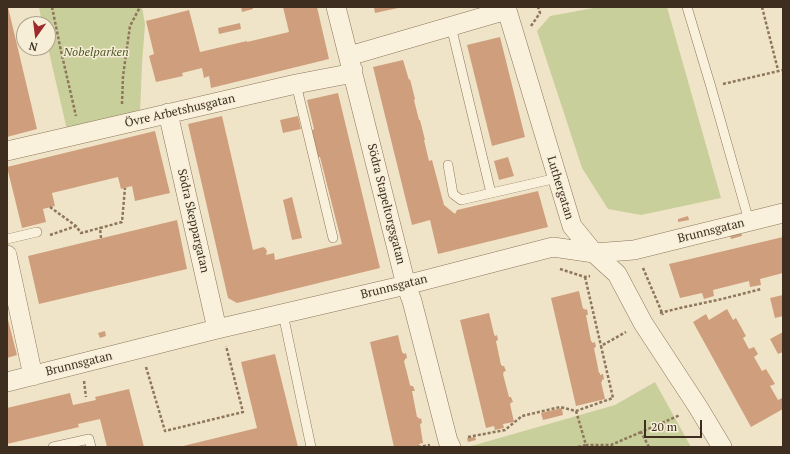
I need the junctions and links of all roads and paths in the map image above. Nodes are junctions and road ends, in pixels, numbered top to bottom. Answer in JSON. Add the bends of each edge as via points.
{"nodes":[{"id":1,"x":52,"y":7,"type":"edge"},
{"id":2,"x":140,"y":7,"type":"edge"},
{"id":3,"x":336,"y":7,"type":"edge"},
{"id":4,"x":687,"y":7,"type":"edge"},
{"id":5,"x":762,"y":7,"type":"edge"},
{"id":6,"x":508,"y":8,"type":"edge"},
{"id":7,"x":451,"y":26,"type":"junction"},
{"id":8,"x":351,"y":63,"type":"junction"},
{"id":9,"x":778,"y":70,"type":"junction"},
{"id":10,"x":783,"y":70,"type":"edge"},
{"id":11,"x":296,"y":84,"type":"junction"},
{"id":12,"x":711,"y":87,"type":"junction"},
{"id":13,"x":168,"y":113,"type":"junction"},
{"id":14,"x":121,"y":125,"type":"junction"},
{"id":15,"x":80,"y":134,"type":"junction"},
{"id":16,"x":7,"y":151,"type":"edge"},
{"id":17,"x":448,"y":165,"type":"dead end"},
{"id":18,"x":557,"y":178,"type":"junction"},
{"id":19,"x":125,"y":188,"type":"dead end"},
{"id":20,"x":491,"y":193,"type":"junction"},
{"id":21,"x":50,"y":207,"type":"dead end"},
{"id":22,"x":783,"y":213,"type":"edge"},
{"id":23,"x":749,"y":221,"type":"junction"},
{"id":24,"x":76,"y":226,"type":"junction"},
{"id":25,"x":100,"y":228,"type":"junction"},
{"id":26,"x":41,"y":235,"type":"joint"},
{"id":27,"x":101,"y":238,"type":"dead end"},
{"id":28,"x":333,"y":238,"type":"dead end"},
{"id":29,"x":7,"y":239,"type":"edge"},
{"id":30,"x":594,"y":253,"type":"junction"},
{"id":31,"x":7,"y":255,"type":"edge"},
{"id":32,"x":585,"y":277,"type":"dead end"},
{"id":33,"x":406,"y":285,"type":"junction"},
{"id":34,"x":761,"y":289,"type":"dead end"},
{"id":35,"x":283,"y":314,"type":"junction"},
{"id":36,"x":644,"y":323,"type":"junction"},
{"id":37,"x":221,"y":336,"type":"junction"},
{"id":38,"x":601,"y":346,"type":"junction"},
{"id":39,"x":145,"y":364,"type":"dead end"},
{"id":40,"x":33,"y":376,"type":"junction"},
{"id":41,"x":83,"y":379,"type":"dead end"},
{"id":42,"x":7,"y":382,"type":"edge"},
{"id":43,"x":86,"y":397,"type":"dead end"},
{"id":44,"x":698,"y":407,"type":"junction"},
{"id":45,"x":576,"y":411,"type":"junction"},
{"id":46,"x":642,"y":432,"type":"junction"},
{"id":47,"x":450,"y":444,"type":"edge"},
{"id":48,"x":586,"y":445,"type":"junction"},
{"id":49,"x":53,"y":447,"type":"edge"},
{"id":50,"x":91,"y":447,"type":"edge"},
{"id":51,"x":311,"y":447,"type":"edge"},
{"id":52,"x":418,"y":447,"type":"edge"},
{"id":53,"x":578,"y":447,"type":"edge"},
{"id":54,"x":649,"y":447,"type":"edge"},
{"id":55,"x":722,"y":447,"type":"edge"}],
"edges":[{"from":1,"to":15,"type":"path"},
{"from":2,"to":14,"type":"path","via":[[130,26],[123,76]]},
{"from":3,"to":8,"type":"street","name":"Södra Stapeltorgsgatan"},
{"from":4,"to":12,"type":"lane"},
{"from":5,"to":9,"type":"path"},
{"from":6,"to":7,"type":"street","name":"Övre Arbetshusgatan"},
{"from":6,"to":18,"type":"street","name":"Luthergatan"},
{"from":7,"to":8,"type":"street","name":"Övre Arbetshusgatan"},
{"from":7,"to":20,"type":"lane"},
{"from":8,"to":11,"type":"street","name":"Övre Arbetshusgatan","via":[[343,74]]},
{"from":8,"to":33,"type":"street","name":"Södra Stapeltorgsgatan"},
{"from":9,"to":10,"type":"path"},
{"from":9,"to":12,"type":"path"},
{"from":11,"to":13,"type":"street","name":"Övre Arbetshusgatan"},
{"from":11,"to":28,"type":"lane"},
{"from":12,"to":23,"type":"lane"},
{"from":13,"to":14,"type":"street","name":"Övre Arbetshusgatan"},
{"from":13,"to":37,"type":"street","name":"Södra Skeppargatan"},
{"from":14,"to":15,"type":"street","name":"Övre Arbetshusgatan"},
{"from":15,"to":16,"type":"street","name":"Övre Arbetshusgatan"},
{"from":17,"to":20,"type":"lane","via":[[453,194],[461,200]]},
{"from":18,"to":20,"type":"lane"},
{"from":18,"to":30,"type":"street","name":"Luthergatan","via":[[572,226]]},
{"from":19,"to":25,"type":"path","via":[[122,222]]},
{"from":21,"to":24,"type":"path"},
{"from":22,"to":23,"type":"street","name":"Brunnsgatan"},
{"from":23,"to":30,"type":"street","name":"Brunnsgatan","via":[[634,250]]},
{"from":24,"to":25,"type":"path","via":[[81,233]]},
{"from":24,"to":26,"type":"path"},
{"from":25,"to":27,"type":"path"},
{"from":26,"to":29,"type":"lane"},
{"from":30,"to":33,"type":"street","name":"Brunnsgatan","via":[[553,247]]},
{"from":30,"to":36,"type":"street","name":"Luthergatan","via":[[617,274]]},
{"from":31,"to":40,"type":"street"},
{"from":32,"to":38,"type":"path"},
{"from":33,"to":35,"type":"street","name":"Brunnsgatan"},
{"from":33,"to":47,"type":"street","name":"Södra Stapeltorgsgatan"},
{"from":34,"to":36,"type":"path","via":[[661,312]]},
{"from":35,"to":37,"type":"street","name":"Brunnsgatan"},
{"from":35,"to":51,"type":"lane"},
{"from":36,"to":38,"type":"path"},
{"from":36,"to":44,"type":"street","name":"Luthergatan"},
{"from":37,"to":39,"type":"path","via":[[243,412],[165,431]]},
{"from":37,"to":40,"type":"street","name":"Brunnsgatan"},
{"from":38,"to":45,"type":"path","via":[[613,398]]},
{"from":40,"to":42,"type":"street","name":"Brunnsgatan"},
{"from":41,"to":43,"type":"path"},
{"from":44,"to":46,"type":"path"},
{"from":44,"to":55,"type":"street","name":"Luthergatan"},
{"from":45,"to":47,"type":"path","via":[[560,407],[522,416],[505,430]]},
{"from":45,"to":48,"type":"path"},
{"from":46,"to":48,"type":"path","via":[[611,445]]},
{"from":46,"to":54,"type":"path"},
{"from":47,"to":52,"type":"path"},
{"from":48,"to":53,"type":"path"},
{"from":49,"to":50,"type":"lane","via":[[89,438]]}]}
